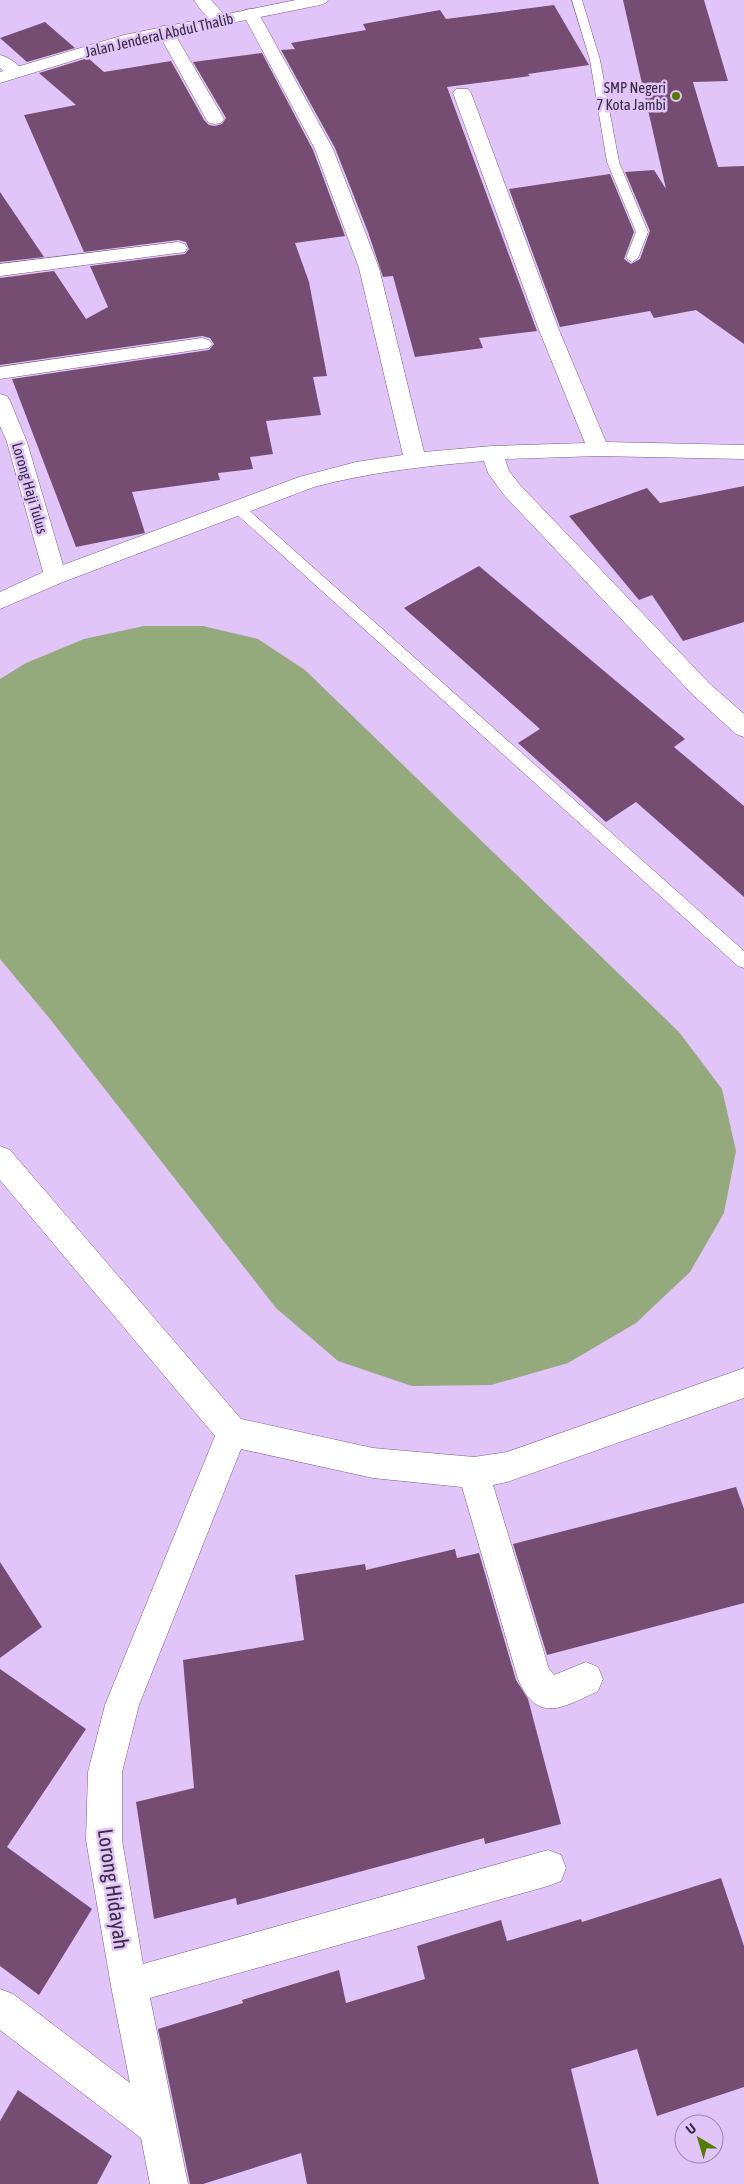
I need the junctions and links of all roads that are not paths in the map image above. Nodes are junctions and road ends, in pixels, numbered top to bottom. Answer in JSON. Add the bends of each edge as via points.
{"nodes":[{"id":1,"x":202,"y":0,"type":"edge"},
{"id":2,"x":320,"y":0,"type":"edge"},
{"id":3,"x":577,"y":0,"type":"edge"},
{"id":4,"x":251,"y":14,"type":"junction"},
{"id":5,"x":221,"y":20,"type":"junction"},
{"id":6,"x":165,"y":31,"type":"junction"},
{"id":7,"x":0,"y":60,"type":"edge"},
{"id":8,"x":8,"y":75,"type":"edge"},
{"id":9,"x":462,"y":93,"type":"dead end"},
{"id":10,"x":215,"y":119,"type":"dead end"},
{"id":11,"x":178,"y":248,"type":"dead end"},
{"id":12,"x":632,"y":258,"type":"dead end"},
{"id":13,"x":0,"y":270,"type":"edge"},
{"id":14,"x":202,"y":344,"type":"dead end"},
{"id":15,"x":0,"y":373,"type":"edge"},
{"id":16,"x":0,"y":401,"type":"edge"},
{"id":17,"x":598,"y":449,"type":"junction"},
{"id":18,"x":744,"y":452,"type":"edge"},
{"id":19,"x":492,"y":453,"type":"junction"},
{"id":20,"x":415,"y":460,"type":"junction"},
{"id":21,"x":237,"y":507,"type":"junction"},
{"id":22,"x":55,"y":576,"type":"junction"},
{"id":23,"x":0,"y":601,"type":"edge"},
{"id":24,"x":744,"y":728,"type":"edge"},
{"id":25,"x":744,"y":961,"type":"edge"},
{"id":26,"x":0,"y":1159,"type":"edge"},
{"id":27,"x":744,"y":1383,"type":"edge"},
{"id":28,"x":232,"y":1432,"type":"junction"},
{"id":29,"x":474,"y":1473,"type":"junction"},
{"id":30,"x":586,"y":1679,"type":"dead end"},
{"id":31,"x":548,"y":1868,"type":"dead end"},
{"id":32,"x":129,"y":1986,"type":"junction"},
{"id":33,"x":0,"y":2006,"type":"edge"},
{"id":34,"x":157,"y":2127,"type":"junction"},
{"id":35,"x":168,"y":2184,"type":"edge"}],
"edges":[{"from":1,"to":5,"type":"street"},
{"from":2,"to":4,"type":"street","name":"Jalan Jenderal Abdul Thalib"},
{"from":3,"to":12,"type":"lane","via":[[595,60],[614,162],[642,232]]},
{"from":4,"to":5,"type":"street","name":"Jalan Jenderal Abdul Thalib"},
{"from":4,"to":20,"type":"street","via":[[324,149],[369,268]]},
{"from":5,"to":6,"type":"street","name":"Jalan Jenderal Abdul Thalib"},
{"from":6,"to":8,"type":"street","name":"Jalan Jenderal Abdul Thalib"},
{"from":6,"to":10,"type":"street"},
{"from":7,"to":8,"type":"street"},
{"from":9,"to":17,"type":"street","via":[[549,330]]},
{"from":11,"to":13,"type":"street"},
{"from":14,"to":15,"type":"street"},
{"from":16,"to":22,"type":"street","name":"Lorong Haji Tulus","via":[[17,442]]},
{"from":17,"to":18,"type":"street"},
{"from":17,"to":19,"type":"street"},
{"from":19,"to":20,"type":"street"},
{"from":19,"to":24,"type":"street","via":[[498,473],[512,490],[701,689]]},
{"from":20,"to":21,"type":"street","via":[[356,469],[307,482]]},
{"from":21,"to":22,"type":"street"},
{"from":21,"to":25,"type":"lane"},
{"from":22,"to":23,"type":"street"},
{"from":26,"to":28,"type":"street"},
{"from":27,"to":29,"type":"street","via":[[507,1467]]},
{"from":28,"to":29,"type":"street","via":[[373,1463]]},
{"from":28,"to":32,"type":"street","name":"Lorong Hidayah","via":[[122,1705],[105,1772],[104,1840]]},
{"from":29,"to":30,"type":"street","via":[[535,1679],[548,1692],[569,1688]]},
{"from":31,"to":32,"type":"street"},
{"from":32,"to":34,"type":"street","name":"Lorong Hidayah"},
{"from":33,"to":34,"type":"street"},
{"from":34,"to":35,"type":"street","name":"Lorong Hidayah"}]}
